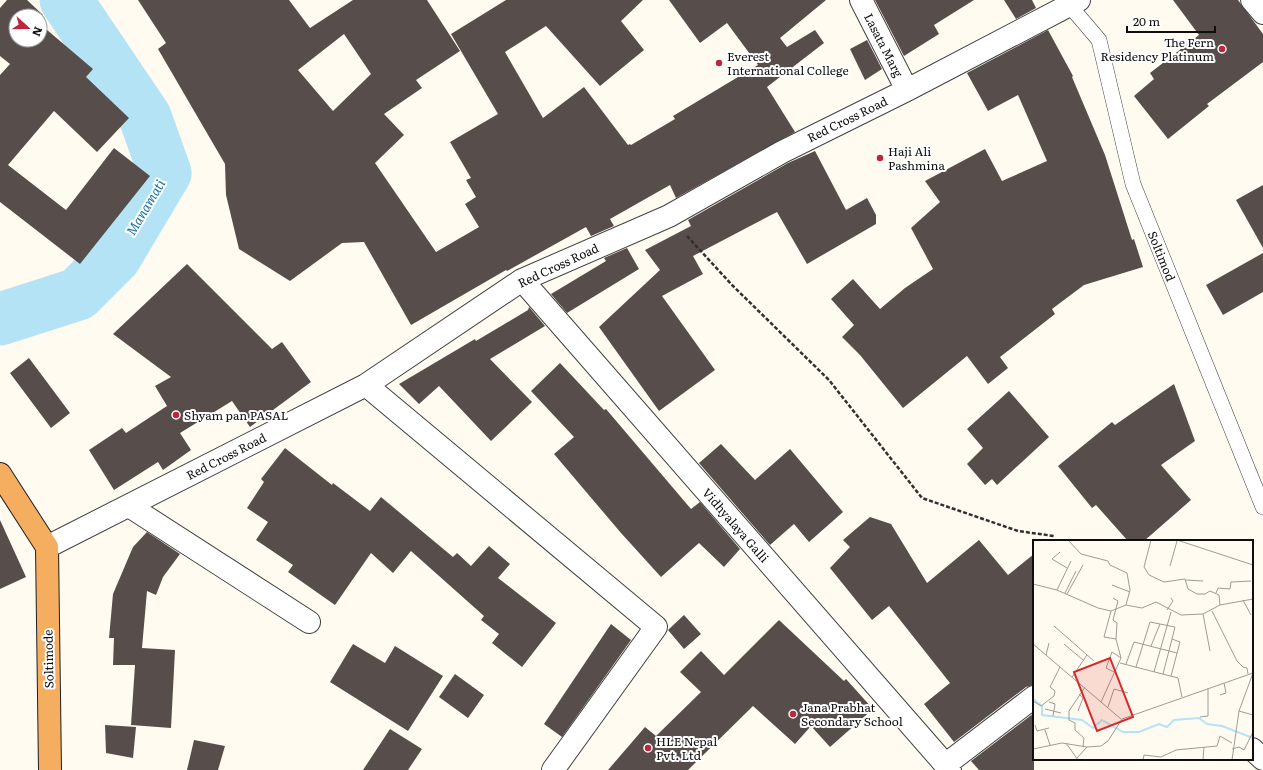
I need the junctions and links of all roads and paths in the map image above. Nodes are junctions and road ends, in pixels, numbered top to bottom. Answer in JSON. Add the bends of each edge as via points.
{"nodes":[{"id":1,"x":861,"y":0,"type":"edge"},
{"id":2,"x":1252,"y":0,"type":"edge"},
{"id":3,"x":1074,"y":3,"type":"edge"},
{"id":4,"x":1263,"y":13,"type":"edge"},
{"id":5,"x":907,"y":90,"type":"junction"},
{"id":6,"x":669,"y":216,"type":"junction"},
{"id":7,"x":522,"y":280,"type":"junction"},
{"id":8,"x":366,"y":385,"type":"junction"},
{"id":9,"x":0,"y":474,"type":"edge"},
{"id":10,"x":130,"y":506,"type":"junction"},
{"id":11,"x":1263,"y":507,"type":"edge"},
{"id":12,"x":1054,"y":536,"type":"dead end"},
{"id":13,"x":47,"y":547,"type":"junction"},
{"id":14,"x":309,"y":622,"type":"dead end"},
{"id":15,"x":1033,"y":698,"type":"edge"},
{"id":16,"x":1253,"y":750,"type":"edge"},
{"id":17,"x":1263,"y":759,"type":"edge"},
{"id":18,"x":948,"y":768,"type":"edge"},
{"id":19,"x":50,"y":770,"type":"edge"},
{"id":20,"x":553,"y":770,"type":"edge"}],
"edges":[{"from":1,"to":5,"type":"street","name":"Lasata Marg"},
{"from":2,"to":4,"type":"street"},
{"from":3,"to":5,"type":"street","name":"Red Cross Road"},
{"from":3,"to":11,"type":"lane","name":"Soltimod","via":[[1099,40],[1133,184]]},
{"from":5,"to":6,"type":"street","name":"Red Cross Road","via":[[782,152]]},
{"from":6,"to":7,"type":"street","name":"Red Cross Road"},
{"from":6,"to":12,"type":"path","via":[[732,285],[829,380],[922,498],[1018,531]]},
{"from":7,"to":8,"type":"street","name":"Red Cross Road"},
{"from":7,"to":18,"type":"street","name":"Vidhyalaya Galli"},
{"from":8,"to":10,"type":"street","name":"Red Cross Road"},
{"from":8,"to":20,"type":"street","via":[[656,627]]},
{"from":9,"to":13,"type":"highway"},
{"from":10,"to":13,"type":"street","name":"Red Cross Road"},
{"from":10,"to":14,"type":"street"},
{"from":13,"to":19,"type":"highway","name":"Soltimode"},
{"from":15,"to":18,"type":"street"},
{"from":16,"to":17,"type":"street"}]}
